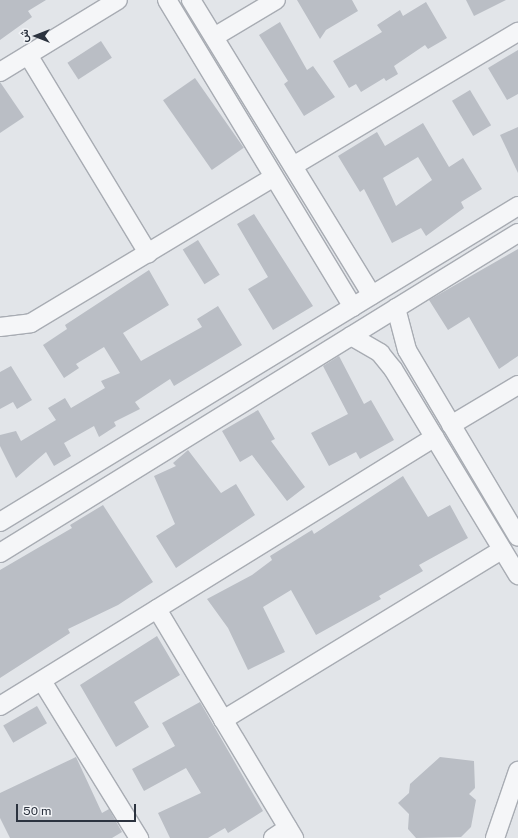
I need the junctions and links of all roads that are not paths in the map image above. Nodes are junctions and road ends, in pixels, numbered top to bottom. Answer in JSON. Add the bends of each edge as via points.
{"nodes":[{"id":1,"x":118,"y":0,"type":"edge"},
{"id":2,"x":167,"y":0,"type":"edge"},
{"id":3,"x":191,"y":0,"type":"edge"},
{"id":4,"x":276,"y":0,"type":"edge"},
{"id":5,"x":518,"y":32,"type":"edge"},
{"id":6,"x":214,"y":37,"type":"junction"},
{"id":7,"x":28,"y":55,"type":"junction"},
{"id":8,"x":0,"y":72,"type":"edge"},
{"id":9,"x":293,"y":166,"type":"junction"},
{"id":10,"x":274,"y":177,"type":"junction"},
{"id":11,"x":518,"y":206,"type":"edge"},
{"id":12,"x":518,"y":233,"type":"edge"},
{"id":13,"x":148,"y":253,"type":"junction"},
{"id":14,"x":372,"y":295,"type":"junction"},
{"id":15,"x":353,"y":307,"type":"junction"},
{"id":16,"x":396,"y":308,"type":"junction"},
{"id":17,"x":0,"y":327,"type":"edge"},
{"id":18,"x":350,"y":336,"type":"junction"},
{"id":19,"x":518,"y":385,"type":"edge"},
{"id":20,"x":451,"y":425,"type":"junction"},
{"id":21,"x":435,"y":437,"type":"junction"},
{"id":22,"x":88,"y":469,"type":"junction"},
{"id":23,"x":101,"y":490,"type":"junction"},
{"id":24,"x":0,"y":522,"type":"edge"},
{"id":25,"x":518,"y":538,"type":"edge"},
{"id":26,"x":502,"y":550,"type":"junction"},
{"id":27,"x":0,"y":553,"type":"edge"},
{"id":28,"x":518,"y":576,"type":"edge"},
{"id":29,"x":156,"y":609,"type":"junction"},
{"id":30,"x":42,"y":680,"type":"junction"},
{"id":31,"x":0,"y":706,"type":"edge"},
{"id":32,"x":223,"y":720,"type":"junction"},
{"id":33,"x":518,"y":771,"type":"edge"},
{"id":34,"x":291,"y":833,"type":"edge"},
{"id":35,"x":139,"y":838,"type":"edge"},
{"id":36,"x":272,"y":838,"type":"edge"},
{"id":37,"x":495,"y":838,"type":"edge"}],
"edges":[{"from":1,"to":7,"type":"street"},
{"from":2,"to":10,"type":"street"},
{"from":3,"to":6,"type":"street"},
{"from":4,"to":6,"type":"street"},
{"from":5,"to":9,"type":"street"},
{"from":6,"to":9,"type":"street"},
{"from":7,"to":8,"type":"street"},
{"from":7,"to":13,"type":"street"},
{"from":9,"to":14,"type":"street"},
{"from":10,"to":13,"type":"street"},
{"from":10,"to":15,"type":"street"},
{"from":11,"to":14,"type":"street"},
{"from":12,"to":16,"type":"street"},
{"from":13,"to":17,"type":"street","via":[[31,323]]},
{"from":14,"to":15,"type":"street"},
{"from":15,"to":22,"type":"street"},
{"from":16,"to":18,"type":"street"},
{"from":16,"to":20,"type":"street","via":[[406,350]]},
{"from":18,"to":21,"type":"street","via":[[387,361]]},
{"from":18,"to":23,"type":"street"},
{"from":19,"to":20,"type":"street"},
{"from":20,"to":25,"type":"street"},
{"from":21,"to":26,"type":"street"},
{"from":21,"to":29,"type":"street"},
{"from":22,"to":23,"type":"street"},
{"from":22,"to":24,"type":"street"},
{"from":23,"to":27,"type":"street"},
{"from":26,"to":28,"type":"street"},
{"from":26,"to":32,"type":"street"},
{"from":29,"to":30,"type":"street"},
{"from":29,"to":32,"type":"street"},
{"from":30,"to":31,"type":"street"},
{"from":30,"to":35,"type":"street"},
{"from":32,"to":34,"type":"street"},
{"from":33,"to":37,"type":"street"},
{"from":34,"to":36,"type":"street"}]}
